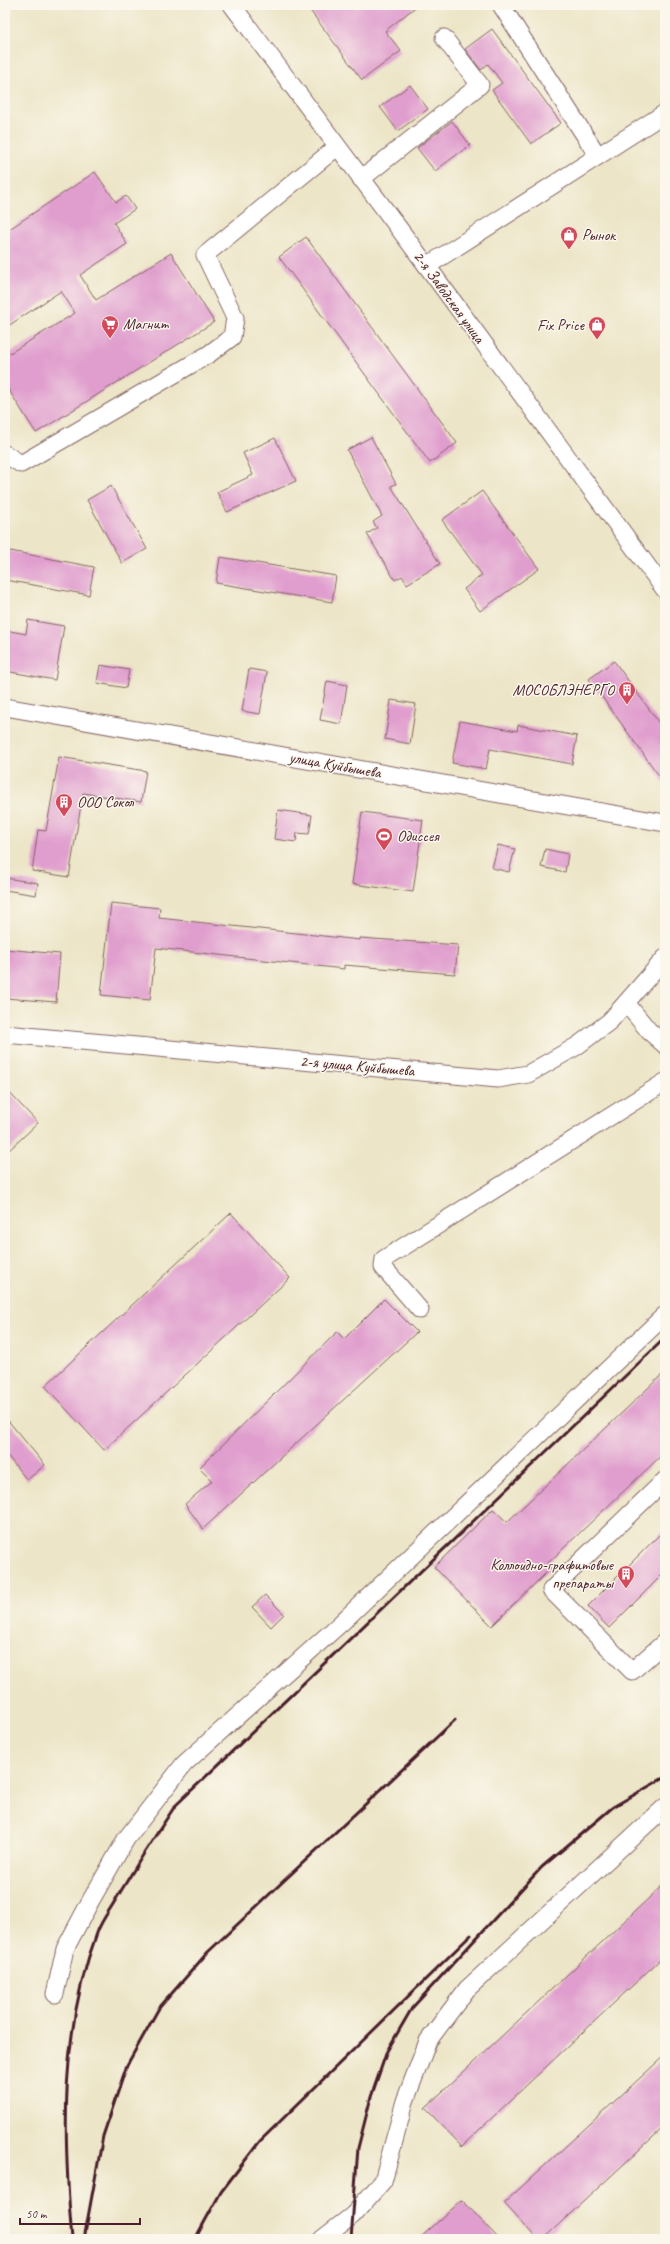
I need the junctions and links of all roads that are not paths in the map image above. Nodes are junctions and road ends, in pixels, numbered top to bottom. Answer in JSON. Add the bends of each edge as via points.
{"nodes":[{"id":1,"x":232,"y":5,"type":"edge"},
{"id":2,"x":501,"y":5,"type":"edge"},
{"id":3,"x":444,"y":38,"type":"dead end"},
{"id":4,"x":665,"y":113,"type":"edge"},
{"id":5,"x":337,"y":147,"type":"junction"},
{"id":6,"x":598,"y":156,"type":"junction"},
{"id":7,"x":361,"y":179,"type":"junction"},
{"id":8,"x":427,"y":266,"type":"junction"},
{"id":9,"x":5,"y":454,"type":"edge"},
{"id":10,"x":665,"y":590,"type":"edge"},
{"id":11,"x":5,"y":707,"type":"edge"},
{"id":12,"x":665,"y":823,"type":"edge"},
{"id":13,"x":665,"y":958,"type":"edge"},
{"id":14,"x":626,"y":1003,"type":"junction"},
{"id":15,"x":5,"y":1034,"type":"edge"},
{"id":16,"x":665,"y":1045,"type":"edge"},
{"id":17,"x":665,"y":1082,"type":"edge"},
{"id":18,"x":420,"y":1310,"type":"dead end"},
{"id":19,"x":665,"y":1315,"type":"edge"},
{"id":20,"x":665,"y":1480,"type":"edge"},
{"id":21,"x":665,"y":1642,"type":"edge"},
{"id":22,"x":665,"y":1807,"type":"edge"},
{"id":23,"x":55,"y":1994,"type":"dead end"},
{"id":24,"x":322,"y":2239,"type":"edge"}],
"edges":[{"from":1,"to":5,"type":"street","name":"2-я Заводская улица"},
{"from":2,"to":6,"type":"street"},
{"from":3,"to":7,"type":"street","via":[[480,85]]},
{"from":4,"to":6,"type":"street"},
{"from":5,"to":7,"type":"street","name":"2-я Заводская улица"},
{"from":5,"to":9,"type":"street","via":[[205,255],[235,318],[232,337],[209,354],[21,464]]},
{"from":6,"to":8,"type":"street"},
{"from":7,"to":8,"type":"street","name":"2-я Заводская улица"},
{"from":8,"to":10,"type":"street","name":"2-я Заводская улица"},
{"from":11,"to":12,"type":"street","name":"улица Куйбышева"},
{"from":13,"to":14,"type":"street","name":"2-я улица Куйбышева"},
{"from":14,"to":15,"type":"street","name":"2-я улица Куйбышева","via":[[610,1021],[577,1046],[528,1074],[498,1079]]},
{"from":14,"to":16,"type":"street"},
{"from":17,"to":18,"type":"street","via":[[384,1259],[383,1267]]},
{"from":19,"to":23,"type":"street","via":[[340,1624],[184,1764],[126,1839],[91,1900],[65,1949]]},
{"from":20,"to":21,"type":"street","via":[[551,1590],[632,1671]]},
{"from":22,"to":24,"type":"street","via":[[467,1989],[428,2041],[405,2101],[383,2181],[353,2215]]}]}
